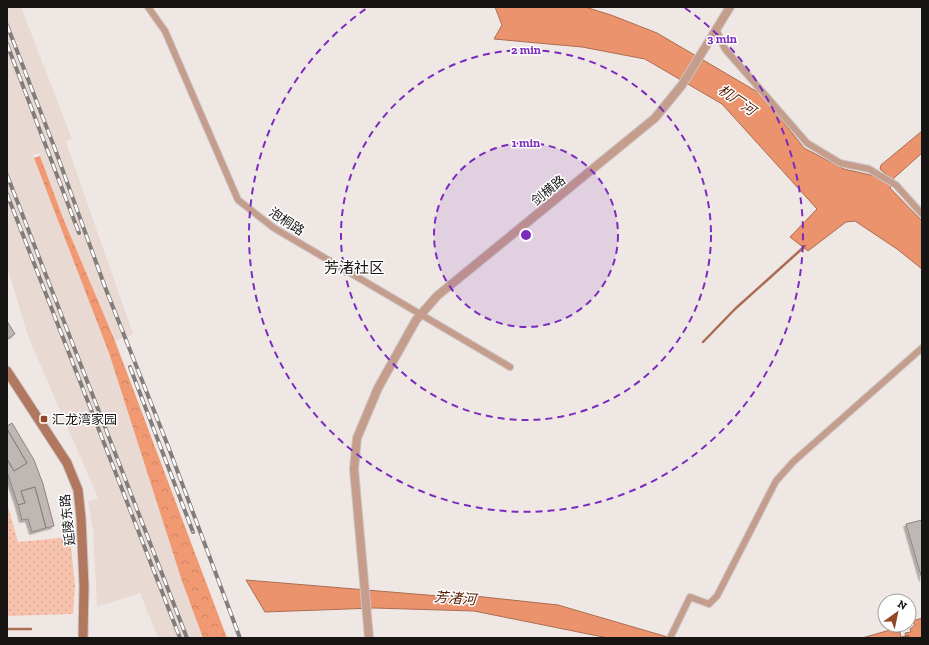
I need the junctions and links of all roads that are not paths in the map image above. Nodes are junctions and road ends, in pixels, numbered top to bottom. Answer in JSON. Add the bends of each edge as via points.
{"nodes":[{"id":1,"x":148,"y":7,"type":"edge"},
{"id":2,"x":730,"y":7,"type":"edge"},
{"id":3,"x":716,"y":29,"type":"junction"},
{"id":4,"x":922,"y":214,"type":"edge"},
{"id":5,"x":420,"y":314,"type":"junction"},
{"id":6,"x":922,"y":348,"type":"edge"},
{"id":7,"x":510,"y":367,"type":"dead end"},
{"id":8,"x":7,"y":370,"type":"edge"},
{"id":9,"x":671,"y":636,"type":"edge"},
{"id":10,"x":83,"y":638,"type":"edge"},
{"id":11,"x":369,"y":638,"type":"edge"}],
"edges":[{"from":1,"to":5,"type":"street","name":"泡桐路","via":[[165,31],[238,200],[274,228]]},
{"from":2,"to":3,"type":"street","name":"剑横路"},
{"from":3,"to":4,"type":"street","via":[[725,49],[807,143],[840,163],[869,169],[893,183]]},
{"from":3,"to":5,"type":"street","name":"剑横路","via":[[682,85],[655,118],[437,296]]},
{"from":5,"to":7,"type":"street","name":"泡桐路"},
{"from":5,"to":11,"type":"street","name":"剑横路","via":[[378,388],[357,438],[354,468]]},
{"from":6,"to":9,"type":"street","via":[[794,461],[776,481],[717,596],[709,604],[690,596]]},
{"from":8,"to":10,"type":"main road","name":"延陵东路","via":[[67,463],[78,490],[84,586]]}]}
